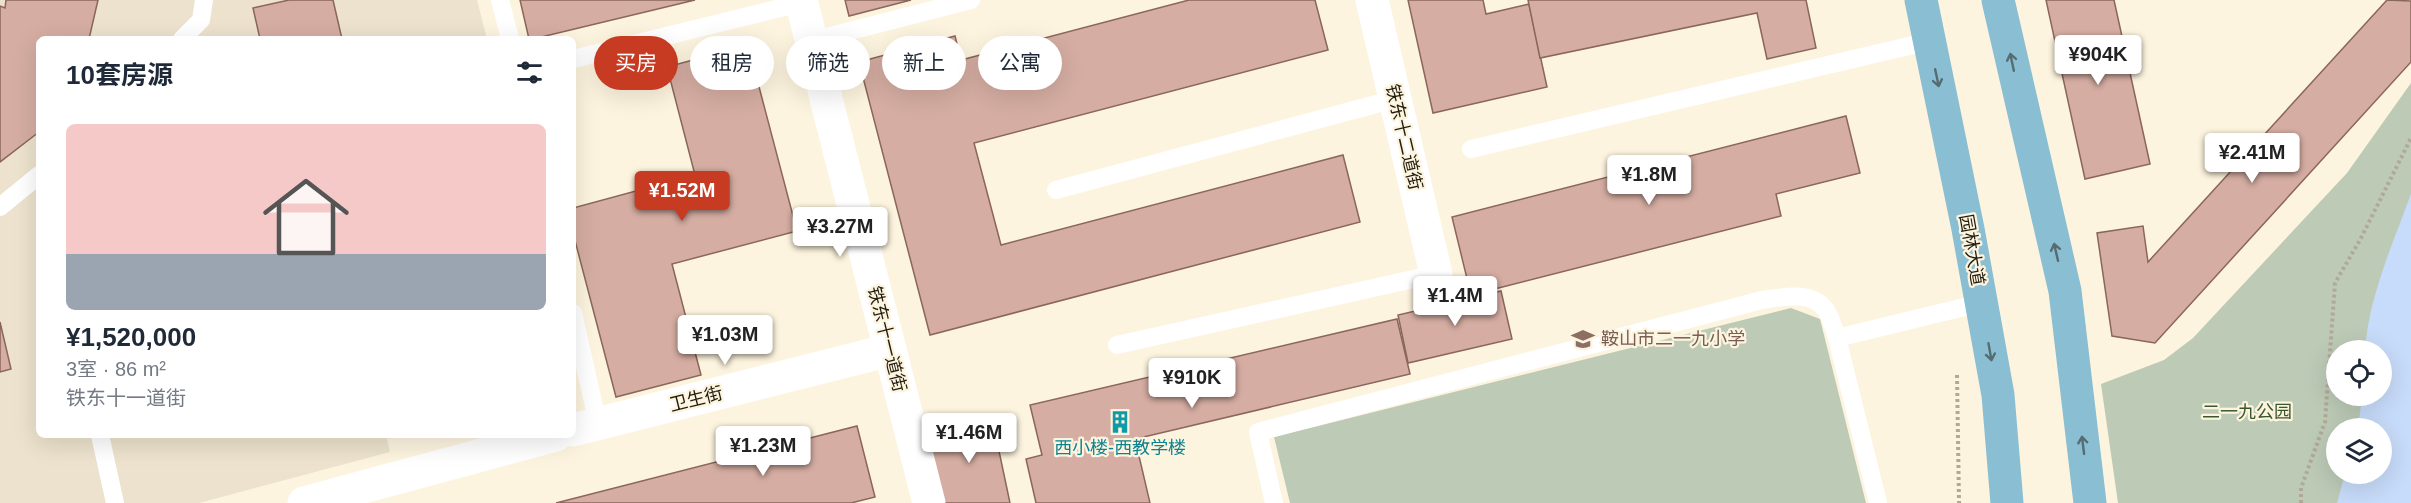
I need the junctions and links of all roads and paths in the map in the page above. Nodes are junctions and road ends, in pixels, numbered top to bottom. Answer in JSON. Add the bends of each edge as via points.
{"nodes":[{"id":1,"x":204,"y":0,"type":"edge"},
{"id":2,"x":500,"y":0,"type":"edge"},
{"id":3,"x":971,"y":0,"type":"edge"},
{"id":4,"x":1372,"y":0,"type":"edge"},
{"id":5,"x":1921,"y":0,"type":"edge"},
{"id":6,"x":1998,"y":0,"type":"edge"},
{"id":7,"x":801,"y":1,"type":"edge"},
{"id":8,"x":185,"y":36,"type":"edge"},
{"id":9,"x":509,"y":36,"type":"edge"},
{"id":10,"x":810,"y":36,"type":"edge"},
{"id":11,"x":827,"y":36,"type":"edge"},
{"id":12,"x":1930,"y":41,"type":"junction"},
{"id":13,"x":576,"y":58,"type":"edge"},
{"id":14,"x":824,"y":90,"type":"edge"},
{"id":15,"x":1395,"y":99,"type":"junction"},
{"id":16,"x":2411,"y":138,"type":"edge"},
{"id":17,"x":1471,"y":149,"type":"dead end"},
{"id":18,"x":36,"y":177,"type":"edge"},
{"id":19,"x":1056,"y":190,"type":"dead end"},
{"id":20,"x":0,"y":207,"type":"edge"},
{"id":21,"x":1436,"y":274,"type":"joint"},
{"id":22,"x":1981,"y":303,"type":"junction"},
{"id":23,"x":1837,"y":338,"type":"junction"},
{"id":24,"x":576,"y":339,"type":"edge"},
{"id":25,"x":1118,"y":345,"type":"dead end"},
{"id":26,"x":890,"y":350,"type":"junction"},
{"id":27,"x":1957,"y":366,"type":"dead end"},
{"id":28,"x":586,"y":427,"type":"edge"},
{"id":29,"x":101,"y":438,"type":"edge"},
{"id":30,"x":545,"y":438,"type":"edge"},
{"id":31,"x":115,"y":503,"type":"edge"},
{"id":32,"x":304,"y":503,"type":"edge"},
{"id":33,"x":928,"y":503,"type":"edge"},
{"id":34,"x":1274,"y":503,"type":"edge"},
{"id":35,"x":1878,"y":503,"type":"edge"},
{"id":36,"x":1959,"y":503,"type":"edge"},
{"id":37,"x":2007,"y":503,"type":"edge"},
{"id":38,"x":2090,"y":503,"type":"edge"},
{"id":39,"x":2301,"y":503,"type":"edge"}],
"edges":[{"from":1,"to":8,"type":"lane","via":[[201,20]]},
{"from":2,"to":9,"type":"lane"},
{"from":3,"to":11,"type":"lane"},
{"from":4,"to":15,"type":"street","name":"铁东十二道街"},
{"from":5,"to":12,"type":"main road","name":"园林大道"},
{"from":38,"to":6,"type":"main road","one_way":true,"via":[[2065,291]]},
{"from":7,"to":10,"type":"street","name":"铁东十一道街"},
{"from":7,"to":13,"type":"lane"},
{"from":12,"to":17,"type":"lane"},
{"from":12,"to":22,"type":"main road","name":"园林大道","one_way":true},
{"from":14,"to":26,"type":"street","name":"铁东十一道街"},
{"from":15,"to":19,"type":"lane"},
{"from":15,"to":21,"type":"street","name":"铁东十二道街"},
{"from":16,"to":39,"type":"path","via":[[2335,283],[2325,422],[2301,488]]},
{"from":18,"to":20,"type":"lane"},
{"from":21,"to":25,"type":"lane"},
{"from":22,"to":23,"type":"lane"},
{"from":22,"to":37,"type":"main road","name":"园林大道","one_way":true,"via":[[1998,395]]},
{"from":23,"to":34,"type":"lane","via":[[1826,311],[1814,300],[1793,295],[1762,300],[1258,432]]},
{"from":23,"to":35,"type":"lane"},
{"from":24,"to":28,"type":"lane"},
{"from":26,"to":28,"type":"street","name":"卫生街"},
{"from":26,"to":33,"type":"street","name":"铁东十一道街"},
{"from":27,"to":36,"type":"path"},
{"from":29,"to":31,"type":"lane"},
{"from":30,"to":32,"type":"street"}]}
